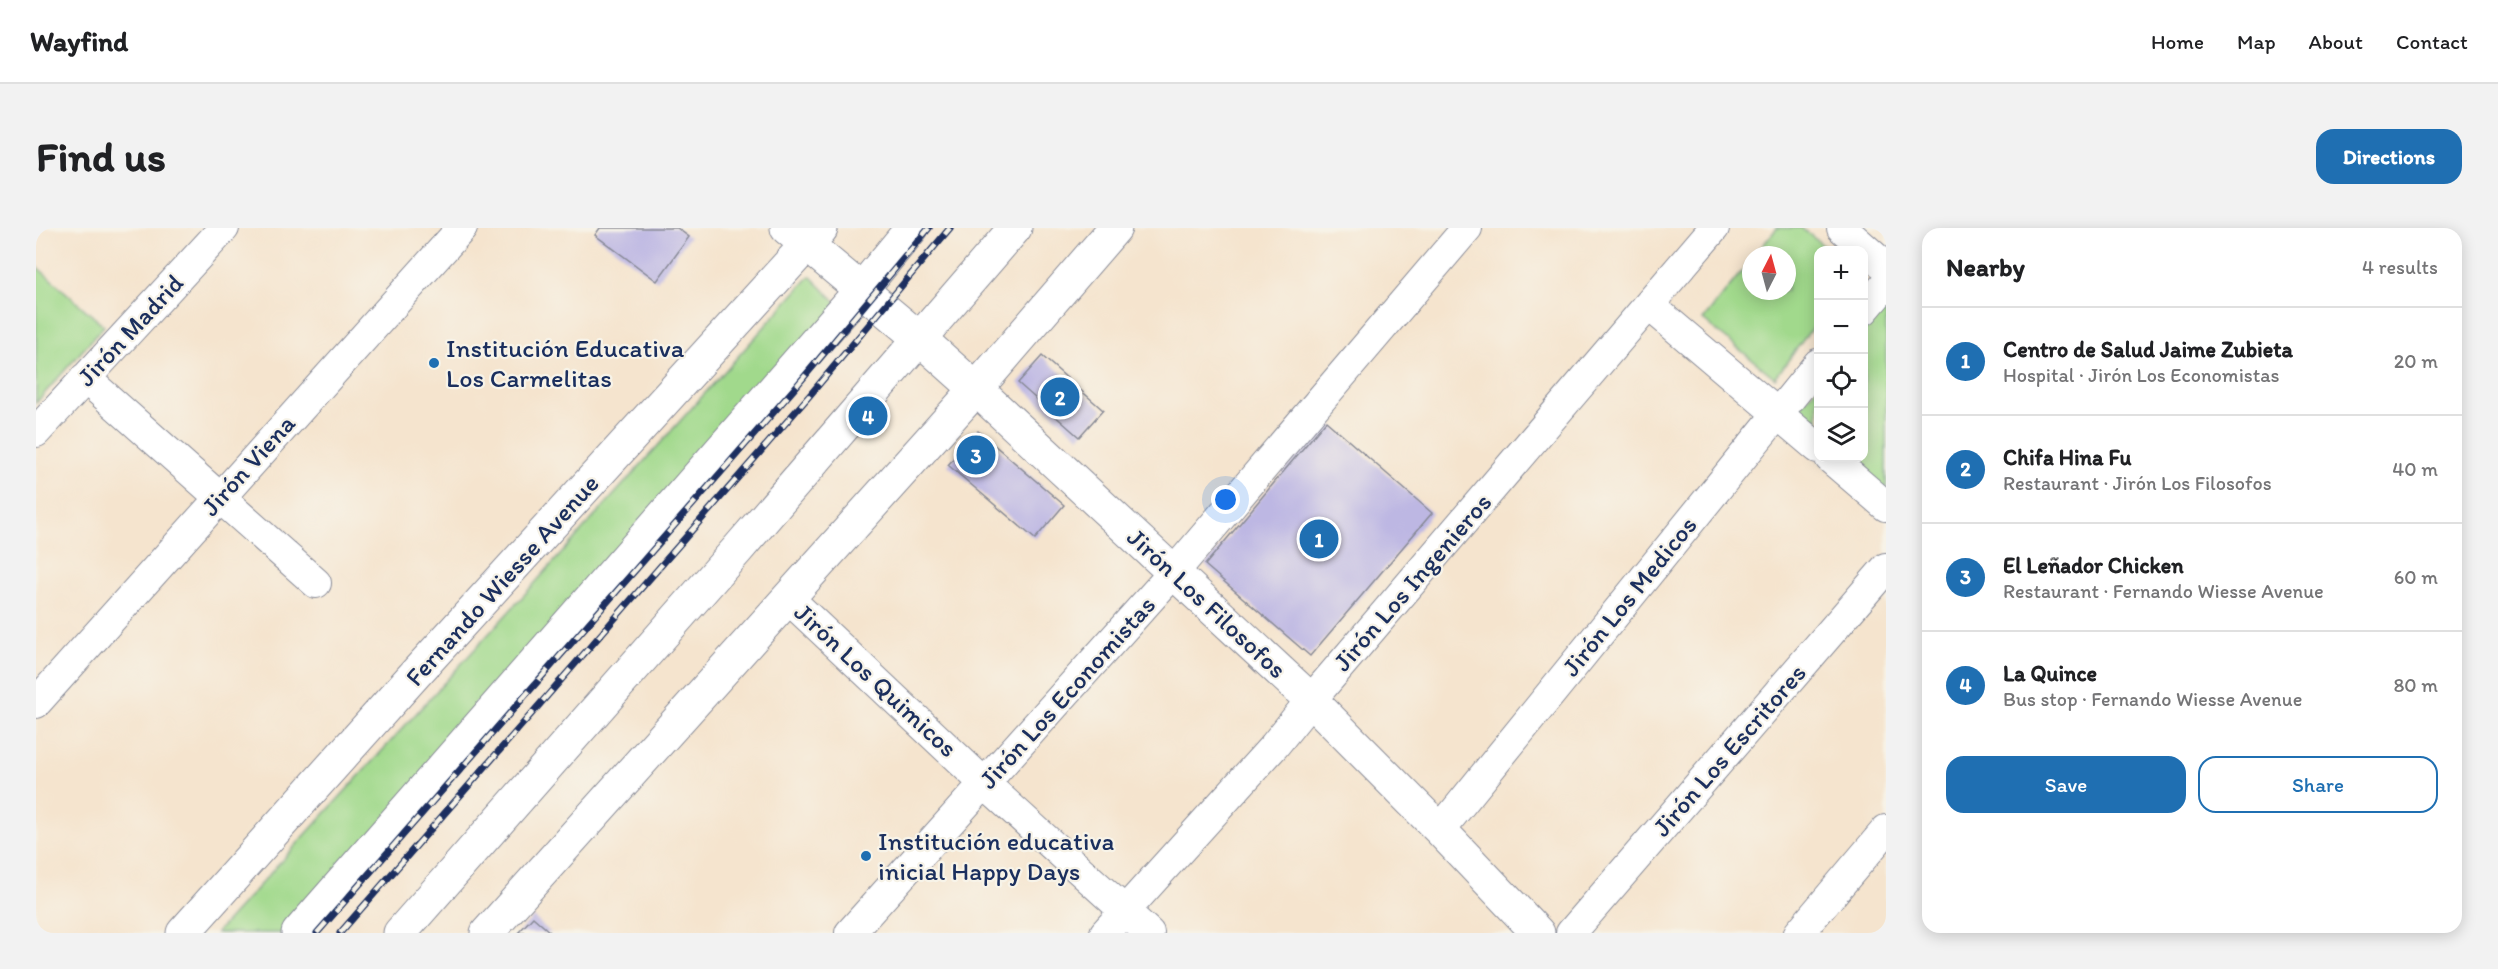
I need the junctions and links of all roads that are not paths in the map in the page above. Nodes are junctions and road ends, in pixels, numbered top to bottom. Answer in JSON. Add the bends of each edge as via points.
{"nodes":[{"id":1,"x":224,"y":228,"type":"edge"},
{"id":2,"x":462,"y":228,"type":"edge"},
{"id":3,"x":912,"y":228,"type":"edge"},
{"id":4,"x":1015,"y":228,"type":"edge"},
{"id":5,"x":1115,"y":228,"type":"edge"},
{"id":6,"x":1467,"y":228,"type":"edge"},
{"id":7,"x":1714,"y":228,"type":"edge"},
{"id":8,"x":1842,"y":228,"type":"edge"},
{"id":9,"x":805,"y":234,"type":"edge"},
{"id":10,"x":1886,"y":267,"type":"edge"},
{"id":11,"x":1886,"y":284,"type":"edge"},
{"id":12,"x":861,"y":290,"type":"junction"},
{"id":13,"x":1868,"y":304,"type":"edge"},
{"id":14,"x":1649,"y":305,"type":"junction"},
{"id":15,"x":919,"y":338,"type":"junction"},
{"id":16,"x":1814,"y":369,"type":"edge"},
{"id":17,"x":85,"y":378,"type":"junction"},
{"id":18,"x":976,"y":389,"type":"junction"},
{"id":19,"x":1777,"y":412,"type":"junction"},
{"id":20,"x":36,"y":432,"type":"edge"},
{"id":21,"x":1814,"y":444,"type":"edge"},
{"id":22,"x":1835,"y":462,"type":"edge"},
{"id":23,"x":219,"y":497,"type":"junction"},
{"id":24,"x":1886,"y":506,"type":"edge"},
{"id":25,"x":1886,"y":568,"type":"edge"},
{"id":26,"x":1174,"y":572,"type":"junction"},
{"id":27,"x":316,"y":583,"type":"dead end"},
{"id":28,"x":788,"y":598,"type":"junction"},
{"id":29,"x":1311,"y":700,"type":"junction"},
{"id":30,"x":36,"y":703,"type":"edge"},
{"id":31,"x":985,"y":783,"type":"junction"},
{"id":32,"x":1440,"y":830,"type":"junction"},
{"id":33,"x":1886,"y":830,"type":"edge"},
{"id":34,"x":1125,"y":910,"type":"junction"},
{"id":35,"x":183,"y":933,"type":"edge"},
{"id":36,"x":298,"y":933,"type":"edge"},
{"id":37,"x":400,"y":933,"type":"edge"},
{"id":38,"x":487,"y":933,"type":"edge"},
{"id":39,"x":850,"y":933,"type":"edge"},
{"id":40,"x":1105,"y":933,"type":"edge"},
{"id":41,"x":1149,"y":933,"type":"edge"},
{"id":42,"x":1538,"y":933,"type":"edge"},
{"id":43,"x":1571,"y":933,"type":"edge"},
{"id":44,"x":1798,"y":933,"type":"edge"}],
"edges":[{"from":1,"to":17,"type":"street","name":"Jirón Madrid"},
{"from":2,"to":23,"type":"street","name":"Jirón Viena"},
{"from":3,"to":12,"type":"main road"},
{"from":4,"to":15,"type":"main road"},
{"from":5,"to":18,"type":"main road"},
{"from":6,"to":26,"type":"street","name":"Jirón Los Economistas"},
{"from":7,"to":14,"type":"street","name":"Jirón Los Ingenieros"},
{"from":8,"to":10,"type":"street"},
{"from":9,"to":12,"type":"main road","name":"Jirón Los Filosofos"},
{"from":9,"to":35,"type":"main road","name":"Fernando Wiesse Avenue"},
{"from":11,"to":13,"type":"street"},
{"from":12,"to":15,"type":"main road","name":"Jirón Los Filosofos"},
{"from":12,"to":36,"type":"main road"},
{"from":14,"to":19,"type":"street"},
{"from":14,"to":29,"type":"street","name":"Jirón Los Ingenieros"},
{"from":15,"to":18,"type":"main road","name":"Jirón Los Filosofos"},
{"from":15,"to":37,"type":"main road"},
{"from":16,"to":19,"type":"street","name":"Jirón Los Medicos"},
{"from":17,"to":20,"type":"street","name":"Jirón Madrid"},
{"from":17,"to":23,"type":"street"},
{"from":18,"to":26,"type":"main road","name":"Jirón Los Filosofos"},
{"from":18,"to":28,"type":"main road"},
{"from":19,"to":21,"type":"street"},
{"from":19,"to":32,"type":"street","name":"Jirón Los Medicos"},
{"from":22,"to":24,"type":"street"},
{"from":23,"to":27,"type":"street"},
{"from":23,"to":30,"type":"street","name":"Jirón Viena"},
{"from":25,"to":43,"type":"street","name":"Jirón Los Escritores"},
{"from":26,"to":29,"type":"main road","name":"Jirón Los Filosofos"},
{"from":26,"to":31,"type":"street","name":"Jirón Los Economistas"},
{"from":28,"to":31,"type":"street","name":"Jirón Los Quimicos"},
{"from":28,"to":38,"type":"main road"},
{"from":29,"to":32,"type":"main road","name":"Jirón Los Filosofos"},
{"from":29,"to":34,"type":"street","name":"Jirón Los Ingenieros"},
{"from":31,"to":34,"type":"street","name":"Jirón Los Quimicos"},
{"from":31,"to":39,"type":"street","name":"Jirón Los Economistas"},
{"from":32,"to":42,"type":"main road","name":"Jirón Los Filosofos"},
{"from":33,"to":44,"type":"street"},
{"from":34,"to":40,"type":"street","name":"Jirón Los Ingenieros"},
{"from":34,"to":41,"type":"street","name":"Jirón Los Quimicos"}]}
